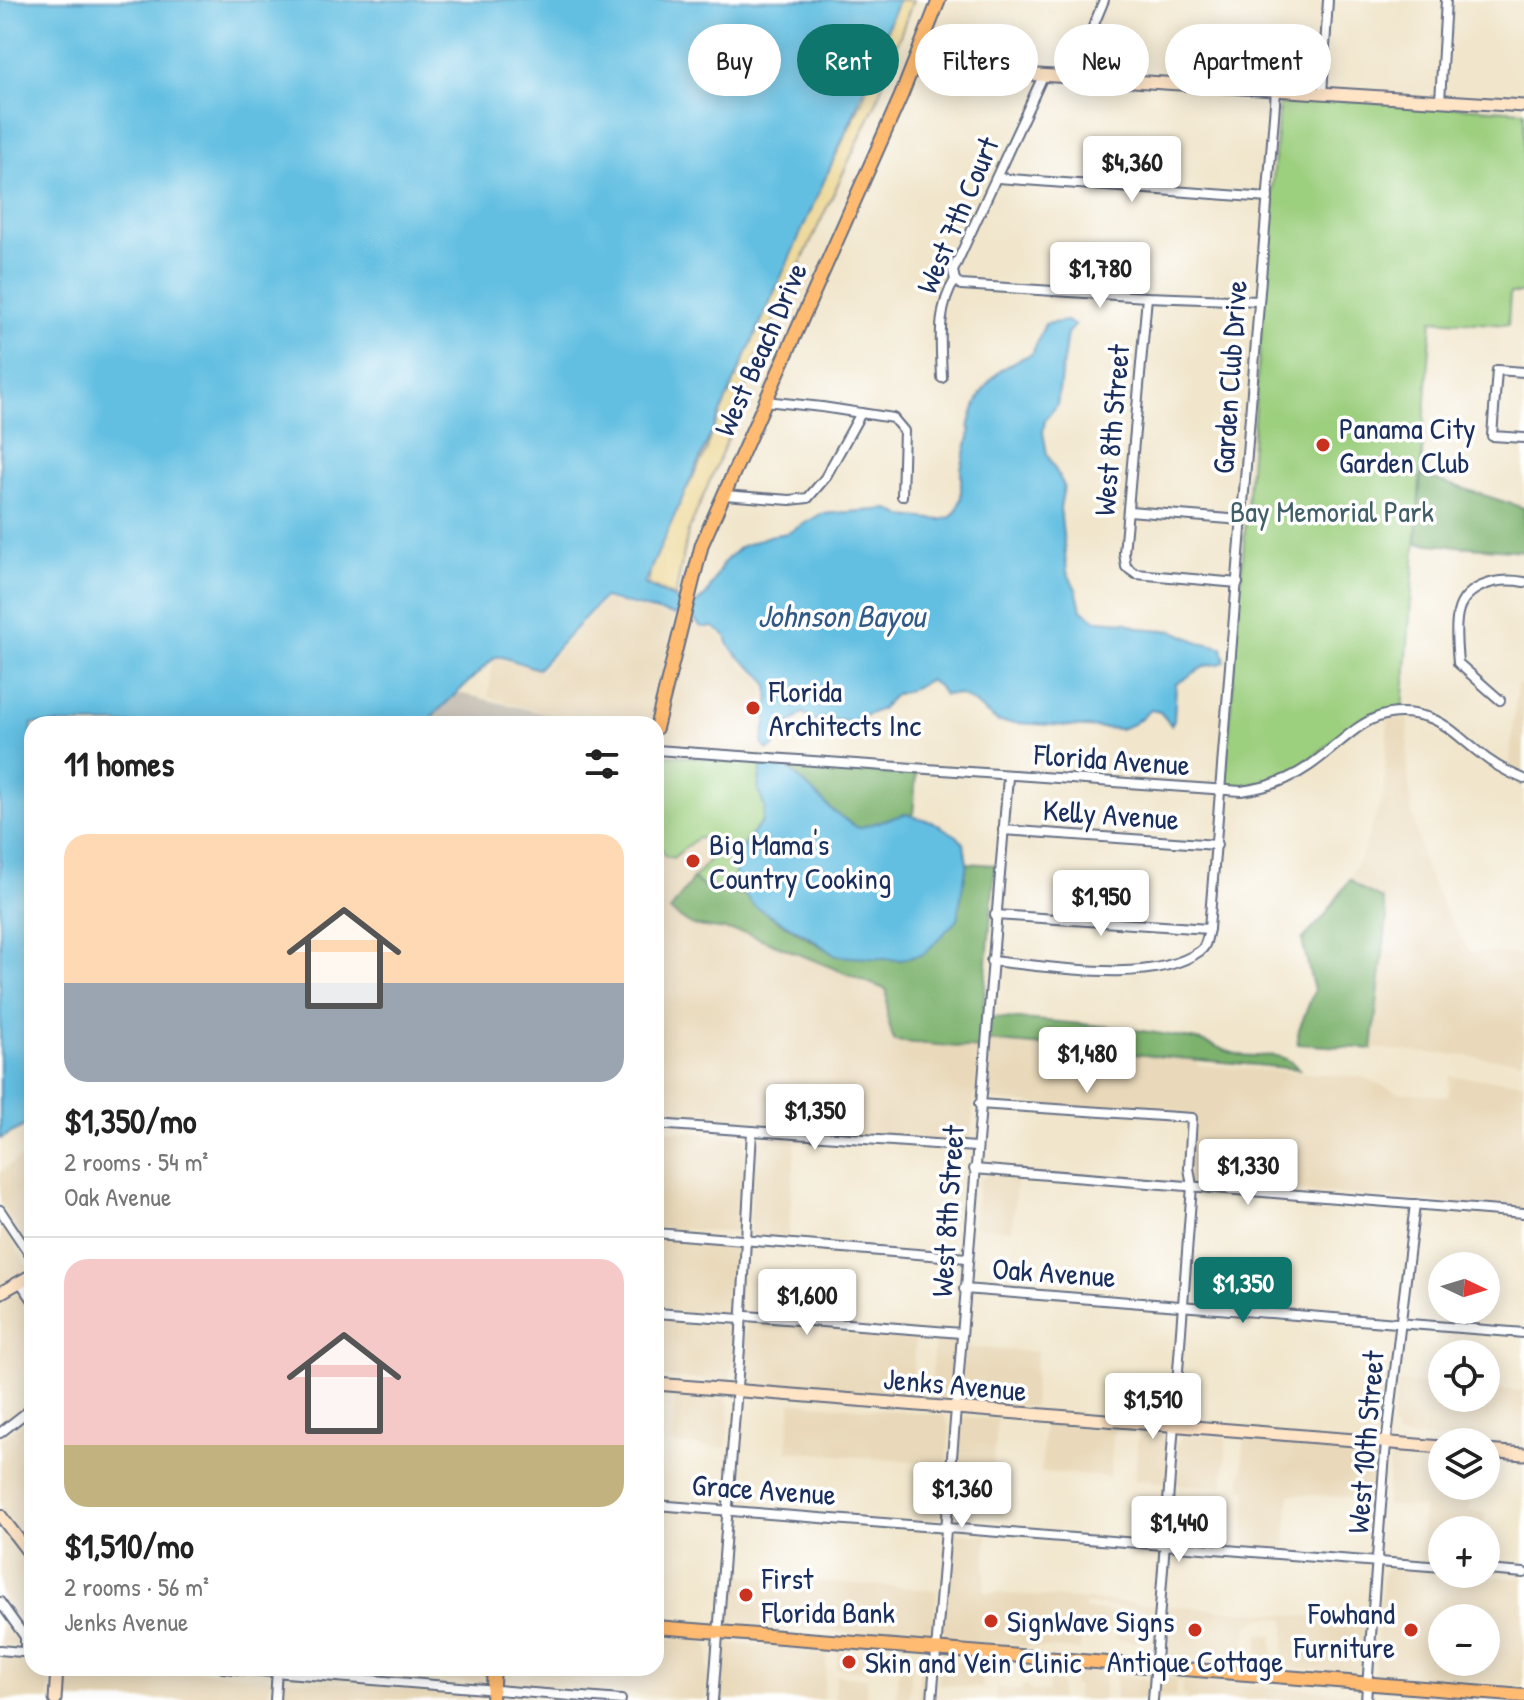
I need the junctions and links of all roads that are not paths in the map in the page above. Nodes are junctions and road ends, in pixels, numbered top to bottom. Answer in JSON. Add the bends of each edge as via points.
{"nodes":[{"id":1,"x":939,"y":0,"type":"edge"},
{"id":2,"x":1104,"y":0,"type":"edge"},
{"id":3,"x":1328,"y":0,"type":"edge"},
{"id":4,"x":1446,"y":0,"type":"edge"},
{"id":5,"x":1094,"y":24,"type":"edge"},
{"id":6,"x":1326,"y":24,"type":"edge"},
{"id":7,"x":913,"y":67,"type":"junction"},
{"id":8,"x":1043,"y":76,"type":"junction"},
{"id":9,"x":1054,"y":77,"type":"edge"},
{"id":10,"x":1331,"y":95,"type":"edge"},
{"id":11,"x":1276,"y":96,"type":"edge"},
{"id":12,"x":1440,"y":101,"type":"junction"},
{"id":13,"x":1524,"y":106,"type":"edge"},
{"id":14,"x":998,"y":178,"type":"junction"},
{"id":15,"x":1268,"y":198,"type":"junction"},
{"id":16,"x":955,"y":280,"type":"junction"},
{"id":17,"x":1147,"y":297,"type":"junction"},
{"id":18,"x":1259,"y":301,"type":"junction"},
{"id":19,"x":1524,"y":372,"type":"edge"},
{"id":20,"x":942,"y":378,"type":"dead end"},
{"id":21,"x":765,"y":401,"type":"junction"},
{"id":22,"x":861,"y":413,"type":"junction"},
{"id":23,"x":1524,"y":438,"type":"edge"},
{"id":24,"x":724,"y":495,"type":"junction"},
{"id":25,"x":902,"y":496,"type":"dead end"},
{"id":26,"x":1129,"y":511,"type":"junction"},
{"id":27,"x":1242,"y":520,"type":"junction"},
{"id":28,"x":1524,"y":582,"type":"edge"},
{"id":29,"x":1238,"y":583,"type":"junction"},
{"id":30,"x":1500,"y":700,"type":"dead end"},
{"id":31,"x":659,"y":716,"type":"edge"},
{"id":32,"x":664,"y":751,"type":"edge"},
{"id":33,"x":1008,"y":777,"type":"junction"},
{"id":34,"x":1524,"y":779,"type":"edge"},
{"id":35,"x":1221,"y":791,"type":"junction"},
{"id":36,"x":1003,"y":830,"type":"junction"},
{"id":37,"x":1217,"y":845,"type":"junction"},
{"id":38,"x":995,"y":915,"type":"junction"},
{"id":39,"x":1209,"y":929,"type":"junction"},
{"id":40,"x":991,"y":961,"type":"junction"},
{"id":41,"x":979,"y":1104,"type":"junction"},
{"id":42,"x":664,"y":1125,"type":"edge"},
{"id":43,"x":752,"y":1131,"type":"junction"},
{"id":44,"x":976,"y":1147,"type":"junction"},
{"id":45,"x":974,"y":1169,"type":"junction"},
{"id":46,"x":1192,"y":1186,"type":"junction"},
{"id":47,"x":1415,"y":1204,"type":"junction"},
{"id":48,"x":0,"y":1210,"type":"edge"},
{"id":49,"x":1524,"y":1213,"type":"edge"},
{"id":50,"x":664,"y":1234,"type":"edge"},
{"id":51,"x":745,"y":1240,"type":"junction"},
{"id":52,"x":24,"y":1246,"type":"edge"},
{"id":53,"x":967,"y":1258,"type":"junction"},
{"id":54,"x":24,"y":1280,"type":"edge"},
{"id":55,"x":20,"y":1282,"type":"junction"},
{"id":56,"x":24,"y":1288,"type":"edge"},
{"id":57,"x":964,"y":1289,"type":"junction"},
{"id":58,"x":0,"y":1293,"type":"edge"},
{"id":59,"x":1183,"y":1305,"type":"junction"},
{"id":60,"x":664,"y":1314,"type":"edge"},
{"id":61,"x":741,"y":1319,"type":"junction"},
{"id":62,"x":1401,"y":1322,"type":"junction"},
{"id":63,"x":961,"y":1333,"type":"junction"},
{"id":64,"x":1524,"y":1333,"type":"edge"},
{"id":65,"x":664,"y":1385,"type":"edge"},
{"id":66,"x":736,"y":1391,"type":"junction"},
{"id":67,"x":955,"y":1408,"type":"junction"},
{"id":68,"x":24,"y":1414,"type":"edge"},
{"id":69,"x":1174,"y":1426,"type":"junction"},
{"id":70,"x":0,"y":1433,"type":"edge"},
{"id":71,"x":1386,"y":1443,"type":"junction"},
{"id":72,"x":1428,"y":1446,"type":"edge"},
{"id":73,"x":1500,"y":1452,"type":"edge"},
{"id":74,"x":1524,"y":1454,"type":"edge"},
{"id":75,"x":664,"y":1506,"type":"edge"},
{"id":76,"x":727,"y":1511,"type":"junction"},
{"id":77,"x":0,"y":1515,"type":"edge"},
{"id":78,"x":946,"y":1527,"type":"junction"},
{"id":79,"x":1165,"y":1543,"type":"junction"},
{"id":80,"x":24,"y":1546,"type":"edge"},
{"id":81,"x":1378,"y":1561,"type":"junction"},
{"id":82,"x":1428,"y":1566,"type":"edge"},
{"id":83,"x":1500,"y":1571,"type":"edge"},
{"id":84,"x":1524,"y":1573,"type":"edge"},
{"id":85,"x":0,"y":1602,"type":"edge"},
{"id":86,"x":664,"y":1628,"type":"edge"},
{"id":87,"x":718,"y":1632,"type":"junction"},
{"id":88,"x":24,"y":1637,"type":"edge"},
{"id":89,"x":937,"y":1649,"type":"junction"},
{"id":90,"x":0,"y":1650,"type":"edge"},
{"id":91,"x":24,"y":1652,"type":"edge"},
{"id":92,"x":1156,"y":1667,"type":"junction"},
{"id":93,"x":56,"y":1676,"type":"edge"},
{"id":94,"x":277,"y":1676,"type":"edge"},
{"id":95,"x":329,"y":1676,"type":"edge"},
{"id":96,"x":1367,"y":1684,"type":"junction"},
{"id":97,"x":492,"y":1695,"type":"edge"},
{"id":98,"x":1524,"y":1696,"type":"edge"},
{"id":99,"x":55,"y":1700,"type":"edge"},
{"id":100,"x":275,"y":1700,"type":"edge"},
{"id":101,"x":621,"y":1700,"type":"edge"},
{"id":102,"x":713,"y":1700,"type":"edge"},
{"id":103,"x":932,"y":1700,"type":"edge"},
{"id":104,"x":1153,"y":1700,"type":"edge"},
{"id":105,"x":1366,"y":1700,"type":"edge"}],
"edges":[{"from":1,"to":7,"type":"main road","name":"West Beach Drive"},
{"from":2,"to":5,"type":"street"},
{"from":3,"to":6,"type":"street"},
{"from":4,"to":12,"type":"street"},
{"from":7,"to":8,"type":"street"},
{"from":7,"to":21,"type":"main road","name":"West Beach Drive"},
{"from":8,"to":9,"type":"street"},
{"from":8,"to":14,"type":"street","name":"West 7th Court"},
{"from":10,"to":12,"type":"street"},
{"from":11,"to":15,"type":"street","name":"Garden Club Drive"},
{"from":12,"to":13,"type":"street"},
{"from":14,"to":15,"type":"street"},
{"from":14,"to":16,"type":"street","name":"West 7th Court","via":[[953,271]]},
{"from":15,"to":18,"type":"street","name":"Garden Club Drive"},
{"from":16,"to":17,"type":"street","via":[[961,285]]},
{"from":16,"to":20,"type":"street","name":"West 7th Court","via":[[941,318]]},
{"from":17,"to":18,"type":"street"},
{"from":17,"to":26,"type":"street","name":"West 8th Street"},
{"from":18,"to":27,"type":"street","name":"Garden Club Drive"},
{"from":19,"to":23,"type":"street","via":[[1497,370],[1492,436]]},
{"from":21,"to":22,"type":"street"},
{"from":21,"to":24,"type":"main road","name":"West Beach Drive"},
{"from":22,"to":24,"type":"street","via":[[808,498]]},
{"from":22,"to":25,"type":"street","via":[[893,418],[904,431]]},
{"from":24,"to":31,"type":"main road","name":"West Beach Drive","via":[[700,549]]},
{"from":26,"to":27,"type":"street"},
{"from":26,"to":29,"type":"street","name":"West 8th Street","via":[[1124,553],[1126,567],[1136,574]]},
{"from":27,"to":29,"type":"street","name":"Garden Club Drive"},
{"from":28,"to":30,"type":"street","via":[[1495,580],[1480,586],[1462,602],[1457,618],[1458,663]]},
{"from":29,"to":35,"type":"street","name":"Garden Club Drive"},
{"from":32,"to":33,"type":"street","name":"Florida Avenue"},
{"from":33,"to":35,"type":"street","name":"Florida Avenue"},
{"from":33,"to":36,"type":"street","name":"West 8th Street"},
{"from":34,"to":35,"type":"street","name":"Florida Avenue","via":[[1488,760],[1440,722],[1400,713],[1366,721],[1281,781]]},
{"from":35,"to":37,"type":"street","name":"Garden Club Drive"},
{"from":36,"to":37,"type":"street","name":"Kelly Avenue"},
{"from":36,"to":38,"type":"street","name":"West 8th Street"},
{"from":37,"to":39,"type":"street","name":"Garden Club Drive"},
{"from":38,"to":39,"type":"street"},
{"from":38,"to":40,"type":"street","name":"West 8th Street"},
{"from":39,"to":40,"type":"street","name":"Garden Club Drive","via":[[1200,951],[1152,969]]},
{"from":40,"to":41,"type":"street","name":"West 8th Street"},
{"from":41,"to":44,"type":"street","name":"West 8th Street"},
{"from":41,"to":46,"type":"street","via":[[1192,1118]]},
{"from":42,"to":43,"type":"street"},
{"from":43,"to":44,"type":"street"},
{"from":43,"to":51,"type":"street"},
{"from":44,"to":45,"type":"street","name":"West 8th Street"},
{"from":45,"to":46,"type":"street"},
{"from":45,"to":53,"type":"street","name":"West 8th Street"},
{"from":46,"to":47,"type":"street"},
{"from":46,"to":59,"type":"street"},
{"from":47,"to":49,"type":"street"},
{"from":47,"to":62,"type":"street","name":"West 10th Street"},
{"from":48,"to":52,"type":"street"},
{"from":50,"to":51,"type":"street","name":"Oak Avenue"},
{"from":51,"to":53,"type":"street","name":"Oak Avenue"},
{"from":51,"to":61,"type":"street"},
{"from":53,"to":57,"type":"street","name":"West 8th Street"},
{"from":54,"to":55,"type":"street"},
{"from":55,"to":56,"type":"street"},
{"from":55,"to":58,"type":"street"},
{"from":57,"to":59,"type":"street","name":"Oak Avenue"},
{"from":57,"to":63,"type":"street","name":"West 8th Street"},
{"from":59,"to":62,"type":"street","name":"Oak Avenue"},
{"from":59,"to":69,"type":"street"},
{"from":60,"to":61,"type":"street"},
{"from":61,"to":63,"type":"street"},
{"from":61,"to":66,"type":"street"},
{"from":62,"to":64,"type":"street","name":"Oak Avenue"},
{"from":62,"to":71,"type":"street","name":"West 10th Street"},
{"from":63,"to":67,"type":"street","name":"West 8th Street"},
{"from":65,"to":66,"type":"street","name":"Jenks Avenue"},
{"from":66,"to":67,"type":"street","name":"Jenks Avenue"},
{"from":66,"to":76,"type":"street"},
{"from":67,"to":69,"type":"street","name":"Jenks Avenue"},
{"from":67,"to":78,"type":"street","name":"West 8th Street"},
{"from":68,"to":70,"type":"street"},
{"from":69,"to":71,"type":"street","name":"Jenks Avenue"},
{"from":69,"to":79,"type":"street"},
{"from":71,"to":72,"type":"street","name":"Jenks Avenue"},
{"from":71,"to":81,"type":"street","name":"West 10th Street"},
{"from":73,"to":74,"type":"street"},
{"from":75,"to":76,"type":"street","name":"Grace Avenue"},
{"from":76,"to":78,"type":"street","name":"Grace Avenue"},
{"from":76,"to":87,"type":"street"},
{"from":77,"to":80,"type":"street"},
{"from":78,"to":79,"type":"street","name":"Grace Avenue"},
{"from":78,"to":89,"type":"street","name":"West 8th Street"},
{"from":79,"to":81,"type":"street","name":"Grace Avenue"},
{"from":79,"to":92,"type":"street"},
{"from":81,"to":82,"type":"street","name":"Grace Avenue"},
{"from":81,"to":96,"type":"street","name":"West 10th Street"},
{"from":83,"to":84,"type":"street"},
{"from":85,"to":88,"type":"street"},
{"from":86,"to":87,"type":"main road"},
{"from":87,"to":89,"type":"main road"},
{"from":87,"to":102,"type":"street"},
{"from":89,"to":92,"type":"main road"},
{"from":89,"to":103,"type":"street","name":"West 8th Street"},
{"from":90,"to":91,"type":"street"},
{"from":92,"to":96,"type":"main road"},
{"from":92,"to":104,"type":"street"},
{"from":93,"to":99,"type":"street"},
{"from":94,"to":100,"type":"street"},
{"from":95,"to":97,"type":"street"},
{"from":96,"to":98,"type":"main road"},
{"from":96,"to":105,"type":"street","name":"West 10th Street"},
{"from":97,"to":101,"type":"street"}]}
